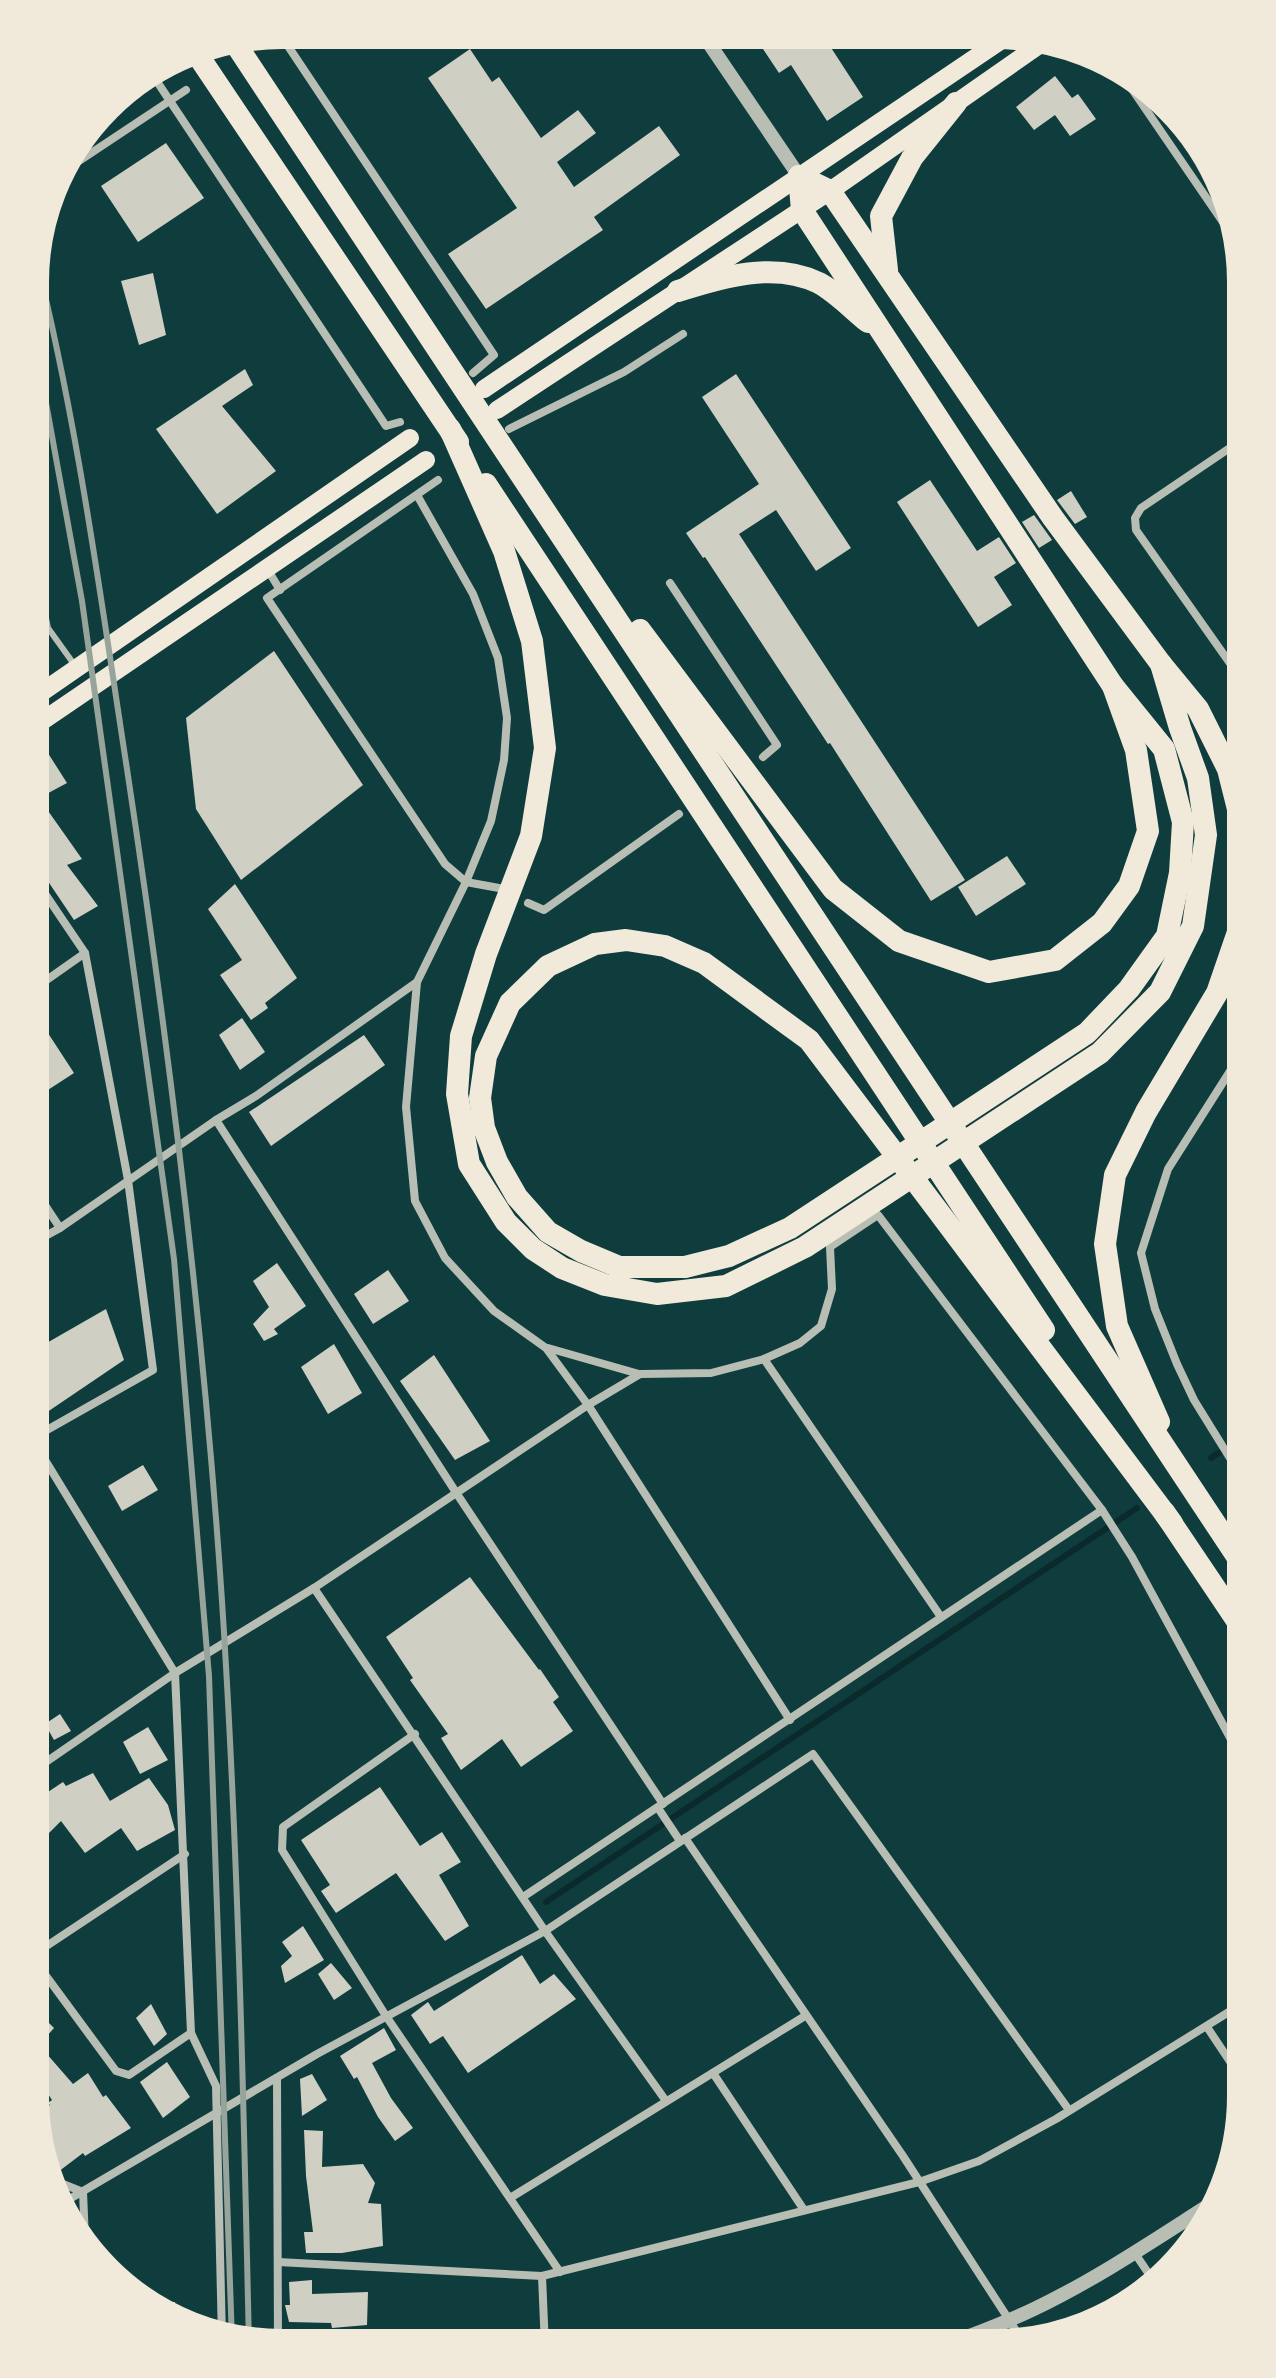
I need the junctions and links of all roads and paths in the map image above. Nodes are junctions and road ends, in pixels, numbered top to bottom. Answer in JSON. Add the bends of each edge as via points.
{"nodes":[{"id":1,"x":710,"y":44,"type":"edge"},
{"id":2,"x":995,"y":44,"type":"edge"},
{"id":3,"x":287,"y":45,"type":"edge"},
{"id":4,"x":246,"y":48,"type":"edge"},
{"id":5,"x":1034,"y":48,"type":"edge"},
{"id":6,"x":200,"y":59,"type":"edge"},
{"id":7,"x":156,"y":81,"type":"edge"},
{"id":8,"x":1131,"y":88,"type":"edge"},
{"id":9,"x":186,"y":90,"type":"dead end"},
{"id":10,"x":169,"y":101,"type":"junction"},
{"id":11,"x":956,"y":103,"type":"junction"},
{"id":12,"x":76,"y":163,"type":"edge"},
{"id":13,"x":799,"y":176,"type":"junction"},
{"id":14,"x":830,"y":191,"type":"junction"},
{"id":15,"x":802,"y":210,"type":"junction"},
{"id":16,"x":1225,"y":225,"type":"edge"},
{"id":17,"x":888,"y":276,"type":"junction"},
{"id":18,"x":678,"y":291,"type":"junction"},
{"id":19,"x":882,"y":333,"type":"junction"},
{"id":20,"x":683,"y":334,"type":"dead end"},
{"id":21,"x":473,"y":373,"type":"dead end"},
{"id":22,"x":484,"y":389,"type":"dead end"},
{"id":23,"x":497,"y":410,"type":"dead end"},
{"id":24,"x":450,"y":429,"type":"junction"},
{"id":25,"x":405,"y":430,"type":"joint"},
{"id":26,"x":503,"y":432,"type":"junction"},
{"id":27,"x":1232,"y":447,"type":"edge"},
{"id":28,"x":426,"y":460,"type":"dead end"},
{"id":29,"x":438,"y":480,"type":"dead end"},
{"id":30,"x":417,"y":495,"type":"junction"},
{"id":31,"x":266,"y":567,"type":"junction"},
{"id":32,"x":670,"y":583,"type":"dead end"},
{"id":33,"x":280,"y":590,"type":"junction"},
{"id":34,"x":44,"y":608,"type":"edge"},
{"id":35,"x":1161,"y":664,"type":"junction"},
{"id":36,"x":1232,"y":666,"type":"edge"},
{"id":37,"x":76,"y":668,"type":"junction"},
{"id":38,"x":1113,"y":686,"type":"junction"},
{"id":39,"x":44,"y":691,"type":"edge"},
{"id":40,"x":44,"y":720,"type":"edge"},
{"id":41,"x":763,"y":757,"type":"dead end"},
{"id":42,"x":1232,"y":784,"type":"edge"},
{"id":43,"x":679,"y":814,"type":"dead end"},
{"id":44,"x":466,"y":882,"type":"junction"},
{"id":45,"x":499,"y":888,"type":"dead end"},
{"id":46,"x":44,"y":892,"type":"edge"},
{"id":47,"x":528,"y":903,"type":"dead end"},
{"id":48,"x":1232,"y":950,"type":"edge"},
{"id":49,"x":85,"y":953,"type":"junction"},
{"id":50,"x":44,"y":982,"type":"edge"},
{"id":51,"x":417,"y":982,"type":"junction"},
{"id":52,"x":1232,"y":1069,"type":"edge"},
{"id":53,"x":216,"y":1120,"type":"junction"},
{"id":54,"x":128,"y":1180,"type":"junction"},
{"id":55,"x":44,"y":1204,"type":"edge"},
{"id":56,"x":60,"y":1228,"type":"junction"},
{"id":57,"x":44,"y":1237,"type":"edge"},
{"id":58,"x":546,"y":1348,"type":"junction"},
{"id":59,"x":764,"y":1359,"type":"junction"},
{"id":60,"x":640,"y":1374,"type":"junction"},
{"id":61,"x":588,"y":1405,"type":"junction"},
{"id":62,"x":44,"y":1431,"type":"edge"},
{"id":63,"x":44,"y":1459,"type":"edge"},
{"id":64,"x":1231,"y":1462,"type":"edge"},
{"id":65,"x":1183,"y":1476,"type":"junction"},
{"id":66,"x":457,"y":1494,"type":"junction"},
{"id":67,"x":1104,"y":1513,"type":"junction"},
{"id":68,"x":1172,"y":1523,"type":"junction"},
{"id":69,"x":1231,"y":1548,"type":"edge"},
{"id":70,"x":314,"y":1588,"type":"junction"},
{"id":71,"x":1231,"y":1612,"type":"edge"},
{"id":72,"x":941,"y":1617,"type":"junction"},
{"id":73,"x":175,"y":1673,"type":"junction"},
{"id":74,"x":790,"y":1720,"type":"junction"},
{"id":75,"x":415,"y":1734,"type":"junction"},
{"id":76,"x":1231,"y":1740,"type":"edge"},
{"id":77,"x":44,"y":1763,"type":"edge"},
{"id":78,"x":661,"y":1808,"type":"junction"},
{"id":79,"x":680,"y":1838,"type":"junction"},
{"id":80,"x":185,"y":1854,"type":"junction"},
{"id":81,"x":523,"y":1897,"type":"junction"},
{"id":82,"x":545,"y":1931,"type":"junction"},
{"id":83,"x":44,"y":1947,"type":"edge"},
{"id":84,"x":44,"y":1974,"type":"edge"},
{"id":85,"x":1231,"y":2011,"type":"edge"},
{"id":86,"x":386,"y":2016,"type":"junction"},
{"id":87,"x":805,"y":2016,"type":"junction"},
{"id":88,"x":1207,"y":2027,"type":"junction"},
{"id":89,"x":191,"y":2033,"type":"junction"},
{"id":90,"x":1231,"y":2063,"type":"edge"},
{"id":91,"x":713,"y":2073,"type":"junction"},
{"id":92,"x":277,"y":2078,"type":"junction"},
{"id":93,"x":666,"y":2101,"type":"junction"},
{"id":94,"x":1069,"y":2110,"type":"junction"},
{"id":95,"x":218,"y":2113,"type":"junction"},
{"id":96,"x":919,"y":2182,"type":"junction"},
{"id":97,"x":61,"y":2183,"type":"edge"},
{"id":98,"x":83,"y":2192,"type":"junction"},
{"id":99,"x":510,"y":2198,"type":"junction"},
{"id":100,"x":69,"y":2200,"type":"edge"},
{"id":101,"x":1203,"y":2209,"type":"edge"},
{"id":102,"x":804,"y":2210,"type":"junction"},
{"id":103,"x":85,"y":2229,"type":"edge"},
{"id":104,"x":1134,"y":2252,"type":"junction"},
{"id":105,"x":278,"y":2262,"type":"junction"},
{"id":106,"x":560,"y":2272,"type":"junction"},
{"id":107,"x":1150,"y":2275,"type":"edge"},
{"id":108,"x":542,"y":2276,"type":"junction"},
{"id":109,"x":1009,"y":2320,"type":"junction"},
{"id":110,"x":222,"y":2325,"type":"edge"},
{"id":111,"x":1017,"y":2333,"type":"edge"},
{"id":112,"x":278,"y":2334,"type":"edge"},
{"id":113,"x":544,"y":2334,"type":"edge"},
{"id":114,"x":973,"y":2334,"type":"edge"}],
"edges":[{"from":1,"to":13,"type":"street"},
{"from":2,"to":13,"type":"main road"},
{"from":3,"to":21,"type":"street","via":[[494,355]]},
{"from":4,"to":26,"type":"highway"},
{"from":5,"to":11,"type":"main road"},
{"from":6,"to":24,"type":"highway"},
{"from":7,"to":10,"type":"street"},
{"from":8,"to":16,"type":"street"},
{"from":9,"to":10,"type":"street"},
{"from":10,"to":12,"type":"street"},
{"from":10,"to":25,"type":"street","via":[[386,426]]},
{"from":11,"to":14,"type":"main road"},
{"from":11,"to":17,"type":"highway","via":[[912,158],[881,216]]},
{"from":13,"to":14,"type":"highway"},
{"from":13,"to":15,"type":"highway"},
{"from":13,"to":22,"type":"main road"},
{"from":14,"to":15,"type":"main road"},
{"from":14,"to":17,"type":"highway"},
{"from":15,"to":18,"type":"main road"},
{"from":15,"to":19,"type":"highway"},
{"from":17,"to":35,"type":"highway","via":[[1053,518]]},
{"from":18,"to":19,"type":"highway","via":[[775,270],[819,283]]},
{"from":18,"to":23,"type":"main road"},
{"from":19,"to":38,"type":"highway"},
{"from":20,"to":26,"type":"street","via":[[624,372]]},
{"from":24,"to":35,"type":"highway","via":[[504,551],[532,641],[545,748],[531,836],[461,1036],[457,1094],[469,1164],[506,1222],[533,1249],[562,1268],[605,1285],[657,1294],[726,1286],[805,1247],[1100,1053],[1160,992],[1193,926],[1206,835],[1198,778]]},
{"from":24,"to":68,"type":"highway"},
{"from":25,"to":37,"type":"main road"},
{"from":26,"to":38,"type":"highway","via":[[833,889],[899,941],[989,972],[1055,960],[1102,923],[1129,886],[1148,831],[1136,750]]},
{"from":26,"to":65,"type":"highway"},
{"from":27,"to":36,"type":"street","via":[[1141,508],[1135,518],[1136,530]]},
{"from":28,"to":31,"type":"main road"},
{"from":29,"to":30,"type":"street"},
{"from":30,"to":33,"type":"street"},
{"from":30,"to":44,"type":"street","via":[[473,594],[498,658],[507,718],[491,821]]},
{"from":31,"to":33,"type":"street"},
{"from":31,"to":40,"type":"main road"},
{"from":32,"to":41,"type":"street","via":[[777,745]]},
{"from":33,"to":44,"type":"street","via":[[267,598],[445,864]]},
{"from":34,"to":37,"type":"lane","via":[[48,628]]},
{"from":35,"to":42,"type":"highway","via":[[1198,709]]},
{"from":37,"to":39,"type":"main road"},
{"from":38,"to":68,"type":"highway","via":[[1164,749],[1183,822],[1167,936],[1129,989],[1087,1033],[790,1228],[729,1256],[685,1267],[619,1267],[548,1232],[517,1197],[484,1128],[480,1098],[486,1056],[510,1003],[548,966],[595,944],[626,940],[665,946],[704,963],[809,1040]]},
{"from":43,"to":47,"type":"street","via":[[544,910]]},
{"from":44,"to":45,"type":"street"},
{"from":44,"to":51,"type":"street"},
{"from":46,"to":49,"type":"street"},
{"from":48,"to":65,"type":"highway","via":[[1217,993],[1115,1175],[1105,1244],[1117,1326]]},
{"from":49,"to":50,"type":"street"},
{"from":49,"to":54,"type":"street"},
{"from":51,"to":53,"type":"street"},
{"from":51,"to":58,"type":"street","via":[[406,1107],[415,1201],[445,1258],[494,1311]]},
{"from":52,"to":64,"type":"street","via":[[1168,1169],[1141,1253],[1177,1364]]},
{"from":53,"to":54,"type":"street"},
{"from":53,"to":66,"type":"street"},
{"from":54,"to":56,"type":"street"},
{"from":54,"to":62,"type":"street","via":[[153,1370]]},
{"from":55,"to":56,"type":"street"},
{"from":56,"to":57,"type":"street"},
{"from":58,"to":60,"type":"street"},
{"from":58,"to":61,"type":"street"},
{"from":59,"to":60,"type":"street","via":[[711,1373]]},
{"from":59,"to":67,"type":"street","via":[[800,1343],[821,1326],[832,1289],[830,1247],[878,1215]]},
{"from":59,"to":72,"type":"street"},
{"from":60,"to":61,"type":"street"},
{"from":61,"to":66,"type":"street"},
{"from":61,"to":74,"type":"street"},
{"from":63,"to":73,"type":"street"},
{"from":65,"to":69,"type":"highway"},
{"from":66,"to":70,"type":"street"},
{"from":66,"to":78,"type":"street"},
{"from":67,"to":72,"type":"street"},
{"from":67,"to":76,"type":"street"},
{"from":68,"to":71,"type":"highway"},
{"from":70,"to":73,"type":"street"},
{"from":70,"to":75,"type":"street"},
{"from":72,"to":74,"type":"street"},
{"from":73,"to":77,"type":"street"},
{"from":73,"to":80,"type":"street"},
{"from":74,"to":78,"type":"street"},
{"from":75,"to":81,"type":"street"},
{"from":75,"to":86,"type":"street","via":[[283,1827],[282,1850]]},
{"from":78,"to":79,"type":"street"},
{"from":78,"to":81,"type":"street"},
{"from":79,"to":82,"type":"street"},
{"from":79,"to":87,"type":"street"},
{"from":79,"to":94,"type":"street","via":[[813,1754]]},
{"from":80,"to":83,"type":"street"},
{"from":80,"to":89,"type":"street"},
{"from":81,"to":82,"type":"street"},
{"from":82,"to":86,"type":"street"},
{"from":82,"to":93,"type":"street"},
{"from":84,"to":89,"type":"street","via":[[116,2071],[129,2075]]},
{"from":85,"to":88,"type":"street"},
{"from":86,"to":92,"type":"street"},
{"from":86,"to":99,"type":"street"},
{"from":87,"to":91,"type":"street"},
{"from":87,"to":96,"type":"street"},
{"from":88,"to":90,"type":"street"},
{"from":88,"to":94,"type":"street"},
{"from":89,"to":95,"type":"street","via":[[216,2086]]},
{"from":91,"to":93,"type":"street"},
{"from":91,"to":102,"type":"street"},
{"from":92,"to":95,"type":"street"},
{"from":92,"to":105,"type":"street"},
{"from":93,"to":99,"type":"street"},
{"from":94,"to":96,"type":"street","via":[[979,2161]]},
{"from":95,"to":98,"type":"street"},
{"from":95,"to":110,"type":"street"},
{"from":96,"to":102,"type":"street"},
{"from":96,"to":109,"type":"street"},
{"from":97,"to":98,"type":"street"},
{"from":98,"to":100,"type":"street"},
{"from":98,"to":103,"type":"street"},
{"from":99,"to":106,"type":"street"},
{"from":101,"to":104,"type":"street"},
{"from":102,"to":106,"type":"street"},
{"from":104,"to":107,"type":"street"},
{"from":104,"to":109,"type":"street"},
{"from":105,"to":108,"type":"street"},
{"from":105,"to":112,"type":"street"},
{"from":106,"to":108,"type":"street"},
{"from":108,"to":113,"type":"street"},
{"from":109,"to":111,"type":"street"},
{"from":109,"to":114,"type":"street"}]}
